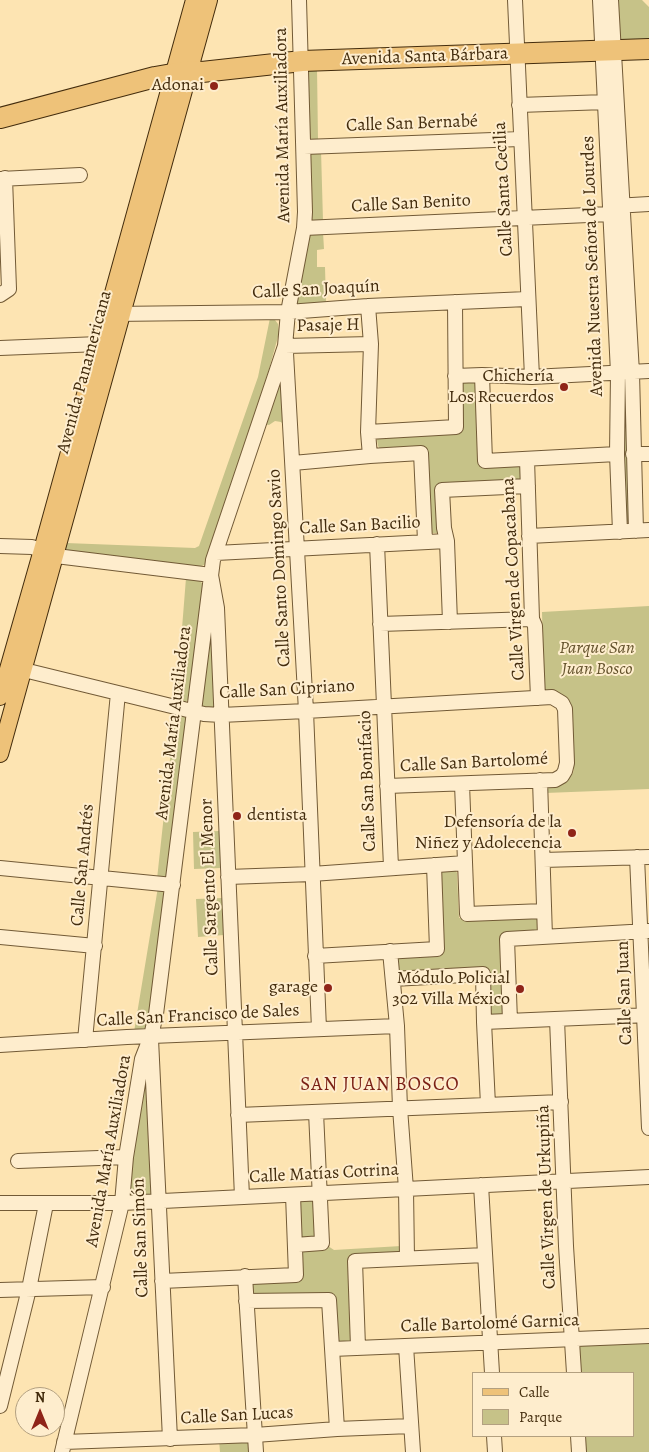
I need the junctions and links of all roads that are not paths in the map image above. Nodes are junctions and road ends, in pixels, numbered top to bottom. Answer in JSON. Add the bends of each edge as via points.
{"nodes":[{"id":1,"x":194,"y":0,"type":"edge"},
{"id":2,"x":209,"y":0,"type":"edge"},
{"id":3,"x":300,"y":0,"type":"edge"},
{"id":4,"x":515,"y":0,"type":"edge"},
{"id":5,"x":600,"y":0,"type":"edge"},
{"id":6,"x":611,"y":0,"type":"edge"},
{"id":7,"x":649,"y":49,"type":"edge"},
{"id":8,"x":608,"y":50,"type":"junction"},
{"id":9,"x":518,"y":54,"type":"junction"},
{"id":10,"x":302,"y":62,"type":"junction"},
{"id":11,"x":185,"y":76,"type":"junction"},
{"id":12,"x":606,"y":102,"type":"junction"},
{"id":13,"x":519,"y":105,"type":"junction"},
{"id":14,"x":0,"y":118,"type":"edge"},
{"id":15,"x":0,"y":124,"type":"edge"},
{"id":16,"x":0,"y":128,"type":"edge"},
{"id":17,"x":520,"y":138,"type":"junction"},
{"id":18,"x":304,"y":147,"type":"junction"},
{"id":19,"x":80,"y":174,"type":"dead end"},
{"id":20,"x":3,"y":178,"type":"edge"},
{"id":21,"x":649,"y":204,"type":"edge"},
{"id":22,"x":614,"y":208,"type":"junction"},
{"id":23,"x":524,"y":218,"type":"junction"},
{"id":24,"x":304,"y":228,"type":"junction"},
{"id":25,"x":0,"y":295,"type":"edge"},
{"id":26,"x":527,"y":299,"type":"junction"},
{"id":27,"x":455,"y":302,"type":"junction"},
{"id":28,"x":368,"y":306,"type":"junction"},
{"id":29,"x":288,"y":312,"type":"junction"},
{"id":30,"x":114,"y":314,"type":"junction"},
{"id":31,"x":99,"y":344,"type":"junction"},
{"id":32,"x":371,"y":344,"type":"junction"},
{"id":33,"x":285,"y":346,"type":"junction"},
{"id":34,"x":0,"y":348,"type":"edge"},
{"id":35,"x":649,"y":371,"type":"edge"},
{"id":36,"x":625,"y":373,"type":"junction"},
{"id":37,"x":482,"y":375,"type":"junction"},
{"id":38,"x":455,"y":376,"type":"junction"},
{"id":39,"x":532,"y":377,"type":"junction"},
{"id":40,"x":368,"y":432,"type":"junction"},
{"id":41,"x":617,"y":454,"type":"junction"},
{"id":42,"x":633,"y":454,"type":"junction"},
{"id":43,"x":649,"y":454,"type":"edge"},
{"id":44,"x":370,"y":456,"type":"junction"},
{"id":45,"x":527,"y":459,"type":"junction"},
{"id":46,"x":293,"y":463,"type":"junction"},
{"id":47,"x":528,"y":486,"type":"junction"},
{"id":48,"x":643,"y":531,"type":"edge"},
{"id":49,"x":620,"y":532,"type":"junction"},
{"id":50,"x":529,"y":536,"type":"junction"},
{"id":51,"x":425,"y":541,"type":"junction"},
{"id":52,"x":447,"y":541,"type":"junction"},
{"id":53,"x":377,"y":544,"type":"junction"},
{"id":54,"x":0,"y":546,"type":"edge"},
{"id":55,"x":297,"y":549,"type":"junction"},
{"id":56,"x":49,"y":553,"type":"junction"},
{"id":57,"x":216,"y":553,"type":"junction"},
{"id":58,"x":211,"y":575,"type":"junction"},
{"id":59,"x":532,"y":619,"type":"junction"},
{"id":60,"x":450,"y":622,"type":"junction"},
{"id":61,"x":380,"y":624,"type":"junction"},
{"id":62,"x":13,"y":673,"type":"edge"},
{"id":63,"x":118,"y":693,"type":"junction"},
{"id":64,"x":0,"y":696,"type":"edge"},
{"id":65,"x":538,"y":698,"type":"junction"},
{"id":66,"x":384,"y":706,"type":"junction"},
{"id":67,"x":306,"y":711,"type":"junction"},
{"id":68,"x":193,"y":712,"type":"junction"},
{"id":69,"x":221,"y":714,"type":"junction"},
{"id":70,"x":0,"y":754,"type":"edge"},
{"id":71,"x":562,"y":776,"type":"joint"},
{"id":72,"x":540,"y":780,"type":"junction"},
{"id":73,"x":462,"y":784,"type":"junction"},
{"id":74,"x":388,"y":786,"type":"junction"},
{"id":75,"x":643,"y":857,"type":"edge"},
{"id":76,"x":543,"y":860,"type":"junction"},
{"id":77,"x":465,"y":864,"type":"junction"},
{"id":78,"x":434,"y":865,"type":"junction"},
{"id":79,"x":391,"y":867,"type":"junction"},
{"id":80,"x":0,"y":868,"type":"edge"},
{"id":81,"x":312,"y":874,"type":"junction"},
{"id":82,"x":228,"y":877,"type":"junction"},
{"id":83,"x":100,"y":878,"type":"junction"},
{"id":84,"x":173,"y":884,"type":"junction"},
{"id":85,"x":544,"y":911,"type":"junction"},
{"id":86,"x":645,"y":931,"type":"edge"},
{"id":87,"x":0,"y":937,"type":"edge"},
{"id":88,"x":545,"y":937,"type":"junction"},
{"id":89,"x":95,"y":946,"type":"junction"},
{"id":90,"x":390,"y":952,"type":"junction"},
{"id":91,"x":316,"y":956,"type":"junction"},
{"id":92,"x":393,"y":979,"type":"junction"},
{"id":93,"x":647,"y":1015,"type":"edge"},
{"id":94,"x":557,"y":1019,"type":"junction"},
{"id":95,"x":510,"y":1021,"type":"junction"},
{"id":96,"x":484,"y":1022,"type":"junction"},
{"id":97,"x":397,"y":1026,"type":"junction"},
{"id":98,"x":319,"y":1029,"type":"junction"},
{"id":99,"x":235,"y":1033,"type":"junction"},
{"id":100,"x":151,"y":1036,"type":"junction"},
{"id":101,"x":85,"y":1040,"type":"junction"},
{"id":102,"x":0,"y":1045,"type":"edge"},
{"id":103,"x":561,"y":1102,"type":"junction"},
{"id":104,"x":488,"y":1105,"type":"junction"},
{"id":105,"x":400,"y":1108,"type":"junction"},
{"id":106,"x":316,"y":1112,"type":"junction"},
{"id":107,"x":238,"y":1115,"type":"junction"},
{"id":108,"x":649,"y":1128,"type":"edge"},
{"id":109,"x":126,"y":1157,"type":"junction"},
{"id":110,"x":18,"y":1162,"type":"dead end"},
{"id":111,"x":649,"y":1177,"type":"edge"},
{"id":112,"x":564,"y":1181,"type":"junction"},
{"id":113,"x":481,"y":1185,"type":"junction"},
{"id":114,"x":406,"y":1189,"type":"junction"},
{"id":115,"x":320,"y":1193,"type":"junction"},
{"id":116,"x":293,"y":1195,"type":"junction"},
{"id":117,"x":242,"y":1197,"type":"junction"},
{"id":118,"x":159,"y":1201,"type":"junction"},
{"id":119,"x":0,"y":1202,"type":"edge"},
{"id":120,"x":122,"y":1203,"type":"junction"},
{"id":121,"x":46,"y":1204,"type":"junction"},
{"id":122,"x":295,"y":1245,"type":"junction"},
{"id":123,"x":485,"y":1254,"type":"junction"},
{"id":124,"x":407,"y":1258,"type":"junction"},
{"id":125,"x":245,"y":1276,"type":"junction"},
{"id":126,"x":162,"y":1282,"type":"junction"},
{"id":127,"x":103,"y":1287,"type":"junction"},
{"id":128,"x":0,"y":1290,"type":"edge"},
{"id":129,"x":29,"y":1290,"type":"junction"},
{"id":130,"x":246,"y":1301,"type":"junction"},
{"id":131,"x":649,"y":1336,"type":"edge"},
{"id":132,"x":572,"y":1339,"type":"junction"},
{"id":133,"x":490,"y":1343,"type":"junction"},
{"id":134,"x":406,"y":1346,"type":"junction"},
{"id":135,"x":358,"y":1347,"type":"junction"},
{"id":136,"x":332,"y":1349,"type":"junction"},
{"id":137,"x":492,"y":1372,"type":"edge"},
{"id":138,"x":574,"y":1372,"type":"edge"},
{"id":139,"x":0,"y":1406,"type":"edge"},
{"id":140,"x":412,"y":1426,"type":"junction"},
{"id":141,"x":336,"y":1429,"type":"junction"},
{"id":142,"x":255,"y":1435,"type":"junction"},
{"id":143,"x":494,"y":1437,"type":"edge"},
{"id":144,"x":578,"y":1437,"type":"edge"},
{"id":145,"x":170,"y":1439,"type":"junction"},
{"id":146,"x":63,"y":1447,"type":"edge"},
{"id":147,"x":256,"y":1452,"type":"edge"},
{"id":148,"x":413,"y":1452,"type":"edge"},
{"id":149,"x":495,"y":1452,"type":"edge"},
{"id":150,"x":579,"y":1452,"type":"edge"}],
"edges":[{"from":1,"to":11,"type":"main road","name":"Avenida Panamericana"},
{"from":2,"to":11,"type":"main road","name":"Avenida Panamericana"},
{"from":3,"to":10,"type":"street","name":"Avenida María Auxiliadora"},
{"from":4,"to":9,"type":"street","name":"Calle Santa Cecilia"},
{"from":5,"to":8,"type":"street","name":"Avenida Nuestra Señora de Lourdes"},
{"from":6,"to":8,"type":"street","name":"Avenida Nuestra Señora de Lourdes"},
{"from":7,"to":8,"type":"highway","name":"Avenida Santa Bárbara"},
{"from":8,"to":9,"type":"highway","name":"Avenida Santa Bárbara"},
{"from":8,"to":12,"type":"street","name":"Avenida Nuestra Señora de Lourdes"},
{"from":8,"to":22,"type":"street","name":"Avenida Nuestra Señora de Lourdes"},
{"from":9,"to":10,"type":"highway","name":"Avenida Santa Bárbara"},
{"from":9,"to":13,"type":"street","name":"Calle Santa Cecilia"},
{"from":10,"to":11,"type":"highway","name":"Avenida Santa Bárbara"},
{"from":10,"to":18,"type":"street","name":"Avenida María Auxiliadora"},
{"from":11,"to":14,"type":"highway"},
{"from":11,"to":16,"type":"highway"},
{"from":11,"to":30,"type":"main road","name":"Avenida Panamericana"},
{"from":12,"to":13,"type":"street"},
{"from":12,"to":22,"type":"street","name":"Avenida Nuestra Señora de Lourdes"},
{"from":13,"to":17,"type":"street","name":"Calle Santa Cecilia"},
{"from":15,"to":16,"type":"street"},
{"from":17,"to":18,"type":"street","name":"Calle San Bernabé"},
{"from":17,"to":23,"type":"street","name":"Calle Santa Cecilia"},
{"from":18,"to":24,"type":"street","name":"Avenida María Auxiliadora"},
{"from":19,"to":20,"type":"street"},
{"from":20,"to":25,"type":"street","via":[[9,289]]},
{"from":21,"to":22,"type":"street","name":"Calle San Benito"},
{"from":22,"to":23,"type":"street","name":"Calle San Benito"},
{"from":22,"to":36,"type":"street","name":"Avenida Nuestra Señora de Lourdes"},
{"from":23,"to":24,"type":"street","name":"Calle San Benito"},
{"from":23,"to":26,"type":"street","name":"Calle Santa Cecilia"},
{"from":24,"to":29,"type":"street","name":"Avenida María Auxiliadora"},
{"from":26,"to":27,"type":"street","name":"Calle San Joaquín"},
{"from":26,"to":39,"type":"street","name":"Calle Santa Cecilia"},
{"from":27,"to":28,"type":"street","name":"Calle San Joaquín"},
{"from":27,"to":38,"type":"street"},
{"from":28,"to":29,"type":"street","name":"Calle San Joaquín"},
{"from":28,"to":32,"type":"street"},
{"from":29,"to":30,"type":"street","name":"Calle San Joaquín"},
{"from":29,"to":33,"type":"street","name":"Avenida María Auxiliadora"},
{"from":30,"to":31,"type":"main road","name":"Avenida Panamericana"},
{"from":30,"to":56,"type":"main road","name":"Avenida Panamericana"},
{"from":31,"to":34,"type":"street"},
{"from":31,"to":56,"type":"main road","name":"Avenida Panamericana"},
{"from":32,"to":33,"type":"street","name":"Pasaje H"},
{"from":32,"to":40,"type":"street"},
{"from":33,"to":46,"type":"street","name":"Calle Santo Domingo Savio"},
{"from":33,"to":57,"type":"street","name":"Avenida María Auxiliadora"},
{"from":35,"to":36,"type":"street"},
{"from":36,"to":39,"type":"street"},
{"from":36,"to":41,"type":"street","name":"Avenida Nuestra Señora de Lourdes"},
{"from":36,"to":42,"type":"street","name":"Avenida Nuestra Señora de Lourdes"},
{"from":37,"to":38,"type":"street"},
{"from":37,"to":39,"type":"street"},
{"from":37,"to":45,"type":"street","via":[[485,461]]},
{"from":38,"to":40,"type":"street","via":[[456,427]]},
{"from":40,"to":44,"type":"street"},
{"from":41,"to":45,"type":"street"},
{"from":41,"to":49,"type":"street","name":"Avenida Nuestra Señora de Lourdes"},
{"from":42,"to":43,"type":"street"},
{"from":42,"to":48,"type":"street","name":"Avenida Nuestra Señora de Lourdes"},
{"from":44,"to":46,"type":"street"},
{"from":44,"to":51,"type":"street","via":[[421,453]]},
{"from":45,"to":47,"type":"street","name":"Calle Virgen de Copacabana"},
{"from":46,"to":55,"type":"street","name":"Calle Santo Domingo Savio"},
{"from":47,"to":50,"type":"street","name":"Calle Virgen de Copacabana"},
{"from":47,"to":52,"type":"street","name":"Calle San Bacilio","via":[[442,490]]},
{"from":48,"to":49,"type":"street"},
{"from":49,"to":50,"type":"street"},
{"from":50,"to":59,"type":"street","name":"Calle Virgen de Copacabana"},
{"from":51,"to":52,"type":"street","name":"Calle San Bacilio"},
{"from":51,"to":53,"type":"street","name":"Calle San Bacilio"},
{"from":52,"to":60,"type":"street","name":"Calle San Bacilio"},
{"from":53,"to":55,"type":"street","name":"Calle San Bacilio"},
{"from":53,"to":61,"type":"street","name":"Calle San Bonifacio"},
{"from":54,"to":56,"type":"street","via":[[32,547]]},
{"from":55,"to":57,"type":"street","name":"Calle San Bacilio"},
{"from":55,"to":67,"type":"street","name":"Calle Santo Domingo Savio"},
{"from":56,"to":58,"type":"street"},
{"from":56,"to":62,"type":"main road","name":"Avenida Panamericana"},
{"from":57,"to":58,"type":"street","name":"Avenida María Auxiliadora"},
{"from":58,"to":68,"type":"street","name":"Avenida María Auxiliadora"},
{"from":58,"to":69,"type":"street","name":"Calle Sargento El Menor","via":[[217,608]]},
{"from":59,"to":60,"type":"street"},
{"from":59,"to":65,"type":"street","name":"Calle Virgen de Copacabana"},
{"from":60,"to":61,"type":"street"},
{"from":61,"to":66,"type":"street","name":"Calle San Bonifacio"},
{"from":62,"to":63,"type":"street","name":"Calle San Cipriano"},
{"from":62,"to":64,"type":"main road","name":"Avenida Panamericana"},
{"from":62,"to":70,"type":"main road","name":"Avenida Panamericana"},
{"from":63,"to":68,"type":"street","name":"Calle San Cipriano"},
{"from":63,"to":83,"type":"street","name":"Calle San Andrés"},
{"from":65,"to":66,"type":"street","name":"Calle San Cipriano"},
{"from":65,"to":71,"type":"street","name":"Calle San Cipriano","via":[[558,699],[565,710],[567,763]]},
{"from":66,"to":67,"type":"street","name":"Calle San Cipriano"},
{"from":66,"to":74,"type":"street","name":"Calle San Bonifacio"},
{"from":67,"to":69,"type":"street","name":"Calle San Cipriano"},
{"from":67,"to":81,"type":"street","name":"Calle Santo Domingo Savio"},
{"from":68,"to":69,"type":"street","name":"Calle San Cipriano"},
{"from":68,"to":84,"type":"street","name":"Avenida María Auxiliadora"},
{"from":69,"to":82,"type":"street","name":"Calle Sargento El Menor"},
{"from":71,"to":72,"type":"street","name":"Calle San Bartolomé","via":[[555,780]]},
{"from":72,"to":73,"type":"street","name":"Calle San Bartolomé"},
{"from":72,"to":76,"type":"street"},
{"from":73,"to":74,"type":"street","name":"Calle San Bartolomé"},
{"from":73,"to":77,"type":"street"},
{"from":74,"to":79,"type":"street","name":"Calle San Bonifacio"},
{"from":75,"to":76,"type":"street"},
{"from":75,"to":86,"type":"street","name":"Calle San Juan"},
{"from":76,"to":85,"type":"street"},
{"from":77,"to":78,"type":"street"},
{"from":77,"to":85,"type":"street","via":[[467,914]]},
{"from":78,"to":79,"type":"street"},
{"from":78,"to":90,"type":"street","via":[[436,948]]},
{"from":79,"to":81,"type":"street"},
{"from":80,"to":83,"type":"street"},
{"from":81,"to":82,"type":"street"},
{"from":81,"to":91,"type":"street","name":"Calle Santo Domingo Savio"},
{"from":82,"to":99,"type":"street","name":"Calle Sargento El Menor"},
{"from":83,"to":84,"type":"street"},
{"from":83,"to":89,"type":"street","name":"Calle San Andrés"},
{"from":84,"to":100,"type":"street","name":"Avenida María Auxiliadora"},
{"from":85,"to":88,"type":"street"},
{"from":86,"to":88,"type":"street"},
{"from":86,"to":93,"type":"street","name":"Calle San Juan"},
{"from":87,"to":89,"type":"street"},
{"from":88,"to":95,"type":"street","via":[[506,939]]},
{"from":89,"to":101,"type":"street","name":"Calle San Andrés"},
{"from":90,"to":91,"type":"street"},
{"from":90,"to":92,"type":"street"},
{"from":91,"to":98,"type":"street","name":"Calle Santo Domingo Savio"},
{"from":92,"to":96,"type":"street","via":[[484,974]]},
{"from":92,"to":97,"type":"street"},
{"from":93,"to":94,"type":"street"},
{"from":93,"to":108,"type":"street","name":"Calle San Juan"},
{"from":94,"to":95,"type":"street"},
{"from":94,"to":103,"type":"street","name":"Calle Virgen de Urkupiña"},
{"from":95,"to":96,"type":"street"},
{"from":96,"to":104,"type":"street"},
{"from":97,"to":98,"type":"street","name":"Calle San Francisco de Sales"},
{"from":97,"to":105,"type":"street"},
{"from":98,"to":99,"type":"street","name":"Calle San Francisco de Sales"},
{"from":99,"to":100,"type":"street","name":"Calle San Francisco de Sales"},
{"from":99,"to":107,"type":"street","name":"Calle Sargento El Menor"},
{"from":100,"to":101,"type":"street","name":"Calle San Francisco de Sales"},
{"from":100,"to":109,"type":"street","name":"Avenida María Auxiliadora","via":[[142,1059]]},
{"from":100,"to":118,"type":"street","name":"Calle San Simón"},
{"from":101,"to":102,"type":"street","name":"Calle San Francisco de Sales"},
{"from":103,"to":104,"type":"street"},
{"from":103,"to":112,"type":"street","name":"Calle Virgen de Urkupiña"},
{"from":104,"to":105,"type":"street"},
{"from":105,"to":106,"type":"street"},
{"from":105,"to":114,"type":"street"},
{"from":106,"to":107,"type":"street"},
{"from":106,"to":115,"type":"street"},
{"from":107,"to":117,"type":"street","name":"Calle Sargento El Menor"},
{"from":109,"to":110,"type":"street"},
{"from":109,"to":120,"type":"street","name":"Avenida María Auxiliadora"},
{"from":111,"to":112,"type":"street","name":"Calle Matías Cotrina"},
{"from":112,"to":113,"type":"street","name":"Calle Matías Cotrina"},
{"from":112,"to":132,"type":"street","name":"Calle Virgen de Urkupiña"},
{"from":113,"to":114,"type":"street","name":"Calle Matías Cotrina"},
{"from":113,"to":123,"type":"street"},
{"from":114,"to":115,"type":"street","name":"Calle Matías Cotrina"},
{"from":114,"to":124,"type":"street"},
{"from":115,"to":116,"type":"street","name":"Calle Matías Cotrina"},
{"from":115,"to":122,"type":"street","via":[[322,1243]]},
{"from":116,"to":117,"type":"street","name":"Calle Matías Cotrina"},
{"from":116,"to":122,"type":"street"},
{"from":117,"to":118,"type":"street","name":"Calle Matías Cotrina"},
{"from":118,"to":120,"type":"street","name":"Calle Matías Cotrina"},
{"from":118,"to":126,"type":"street","name":"Calle San Simón"},
{"from":119,"to":121,"type":"street","name":"Calle Matías Cotrina"},
{"from":120,"to":121,"type":"street","name":"Calle Matías Cotrina"},
{"from":120,"to":127,"type":"street","name":"Avenida María Auxiliadora"},
{"from":121,"to":129,"type":"street"},
{"from":122,"to":125,"type":"street","via":[[296,1274]]},
{"from":123,"to":124,"type":"street"},
{"from":123,"to":133,"type":"street"},
{"from":124,"to":135,"type":"street","via":[[356,1261]]},
{"from":125,"to":126,"type":"street"},
{"from":125,"to":130,"type":"street"},
{"from":126,"to":145,"type":"street","name":"Calle San Simón"},
{"from":127,"to":129,"type":"street"},
{"from":127,"to":146,"type":"street","name":"Avenida María Auxiliadora"},
{"from":128,"to":129,"type":"street"},
{"from":129,"to":139,"type":"street"},
{"from":130,"to":136,"type":"street","via":[[329,1300]]},
{"from":130,"to":142,"type":"street"},
{"from":131,"to":132,"type":"street","name":"Calle Bartolomé Garnica"},
{"from":132,"to":133,"type":"street","name":"Calle Bartolomé Garnica"},
{"from":132,"to":138,"type":"street","name":"Calle Virgen de Urkupiña"},
{"from":133,"to":134,"type":"street","name":"Calle Bartolomé Garnica"},
{"from":133,"to":137,"type":"street"},
{"from":134,"to":135,"type":"street","name":"Calle Bartolomé Garnica"},
{"from":134,"to":140,"type":"street"},
{"from":135,"to":136,"type":"street","name":"Calle Bartolomé Garnica"},
{"from":136,"to":141,"type":"street"},
{"from":140,"to":141,"type":"street","name":"Calle San Lucas"},
{"from":140,"to":148,"type":"street"},
{"from":141,"to":142,"type":"street","name":"Calle San Lucas"},
{"from":142,"to":145,"type":"street","name":"Calle San Lucas"},
{"from":142,"to":147,"type":"street"},
{"from":143,"to":149,"type":"street"},
{"from":144,"to":150,"type":"street"},
{"from":145,"to":146,"type":"street","name":"Calle San Lucas"}]}
